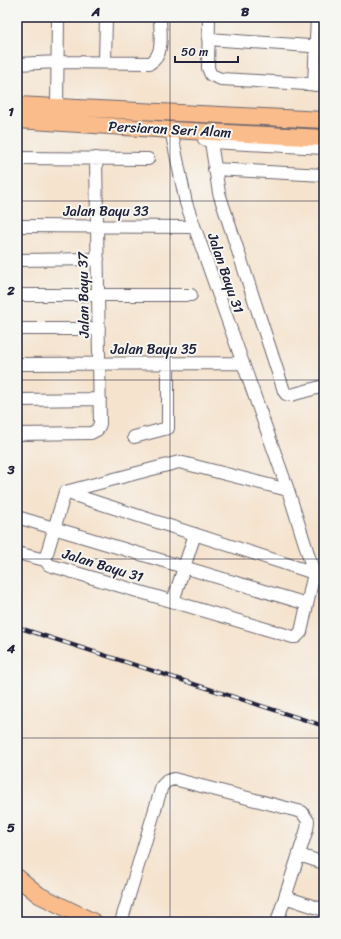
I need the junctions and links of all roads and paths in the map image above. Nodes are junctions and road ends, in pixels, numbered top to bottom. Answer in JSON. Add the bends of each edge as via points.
{"nodes":[{"id":1,"x":58,"y":17,"type":"edge"},
{"id":2,"x":106,"y":17,"type":"edge"},
{"id":3,"x":160,"y":17,"type":"edge"},
{"id":4,"x":209,"y":17,"type":"edge"},
{"id":5,"x":317,"y":17,"type":"edge"},
{"id":6,"x":208,"y":39,"type":"junction"},
{"id":7,"x":320,"y":46,"type":"edge"},
{"id":8,"x":58,"y":62,"type":"junction"},
{"id":9,"x":105,"y":62,"type":"junction"},
{"id":10,"x":17,"y":64,"type":"edge"},
{"id":11,"x":319,"y":85,"type":"edge"},
{"id":12,"x":17,"y":105,"type":"edge"},
{"id":13,"x":57,"y":107,"type":"junction"},
{"id":14,"x":17,"y":120,"type":"edge"},
{"id":15,"x":324,"y":120,"type":"edge"},
{"id":16,"x":171,"y":130,"type":"junction"},
{"id":17,"x":187,"y":131,"type":"junction"},
{"id":18,"x":324,"y":138,"type":"edge"},
{"id":19,"x":211,"y":142,"type":"junction"},
{"id":20,"x":324,"y":148,"type":"edge"},
{"id":21,"x":17,"y":158,"type":"edge"},
{"id":22,"x":96,"y":158,"type":"junction"},
{"id":23,"x":148,"y":159,"type":"dead end"},
{"id":24,"x":214,"y":169,"type":"junction"},
{"id":25,"x":324,"y":174,"type":"edge"},
{"id":26,"x":97,"y":225,"type":"junction"},
{"id":27,"x":17,"y":226,"type":"edge"},
{"id":28,"x":194,"y":227,"type":"junction"},
{"id":29,"x":98,"y":259,"type":"junction"},
{"id":30,"x":17,"y":260,"type":"edge"},
{"id":31,"x":17,"y":295,"type":"edge"},
{"id":32,"x":98,"y":295,"type":"junction"},
{"id":33,"x":190,"y":295,"type":"dead end"},
{"id":34,"x":17,"y":329,"type":"edge"},
{"id":35,"x":99,"y":329,"type":"junction"},
{"id":36,"x":242,"y":363,"type":"junction"},
{"id":37,"x":17,"y":364,"type":"edge"},
{"id":38,"x":100,"y":364,"type":"junction"},
{"id":39,"x":168,"y":364,"type":"junction"},
{"id":40,"x":324,"y":386,"type":"edge"},
{"id":41,"x":100,"y":399,"type":"junction"},
{"id":42,"x":17,"y":400,"type":"edge"},
{"id":43,"x":17,"y":434,"type":"edge"},
{"id":44,"x":134,"y":437,"type":"dead end"},
{"id":45,"x":288,"y":490,"type":"junction"},
{"id":46,"x":65,"y":492,"type":"junction"},
{"id":47,"x":17,"y":517,"type":"edge"},
{"id":48,"x":54,"y":528,"type":"junction"},
{"id":49,"x":195,"y":534,"type":"junction"},
{"id":50,"x":17,"y":553,"type":"edge"},
{"id":51,"x":45,"y":560,"type":"junction"},
{"id":52,"x":185,"y":567,"type":"junction"},
{"id":53,"x":314,"y":573,"type":"junction"},
{"id":54,"x":172,"y":601,"type":"junction"},
{"id":55,"x":307,"y":604,"type":"junction"},
{"id":56,"x":299,"y":855,"type":"junction"},
{"id":57,"x":324,"y":863,"type":"edge"},
{"id":58,"x":17,"y":877,"type":"edge"},
{"id":59,"x":285,"y":897,"type":"junction"},
{"id":60,"x":324,"y":910,"type":"edge"},
{"id":61,"x":94,"y":922,"type":"edge"},
{"id":62,"x":121,"y":922,"type":"edge"},
{"id":63,"x":277,"y":922,"type":"edge"}],
"edges":[{"from":1,"to":8,"type":"street"},
{"from":2,"to":9,"type":"street"},
{"from":3,"to":9,"type":"street","via":[[160,51],[156,59],[150,63]]},
{"from":4,"to":6,"type":"street"},
{"from":5,"to":7,"type":"street"},
{"from":6,"to":7,"type":"street"},
{"from":6,"to":11,"type":"street","via":[[208,68],[212,75],[221,79]]},
{"from":7,"to":11,"type":"street"},
{"from":8,"to":9,"type":"street"},
{"from":8,"to":10,"type":"street"},
{"from":8,"to":13,"type":"street"},
{"from":12,"to":13,"type":"main road","name":"Persiaran Seri Alam"},
{"from":13,"to":15,"type":"main road","name":"Persiaran Seri Alam"},
{"from":14,"to":16,"type":"main road","name":"Persiaran Seri Alam"},
{"from":16,"to":17,"type":"main road","name":"Persiaran Seri Alam"},
{"from":16,"to":28,"type":"street","name":"Jalan Bayu 31","via":[[186,203]]},
{"from":17,"to":18,"type":"main road","name":"Persiaran Seri Alam"},
{"from":17,"to":19,"type":"street"},
{"from":19,"to":20,"type":"street"},
{"from":19,"to":24,"type":"street"},
{"from":21,"to":22,"type":"street"},
{"from":22,"to":23,"type":"street"},
{"from":22,"to":26,"type":"street","name":"Jalan Bayu 37"},
{"from":24,"to":25,"type":"street"},
{"from":24,"to":40,"type":"street","via":[[218,193],[284,391],[291,395]]},
{"from":26,"to":27,"type":"street","name":"Jalan Bayu 33"},
{"from":26,"to":28,"type":"street","name":"Jalan Bayu 33"},
{"from":26,"to":29,"type":"street","name":"Jalan Bayu 37"},
{"from":28,"to":36,"type":"street","name":"Jalan Bayu 31"},
{"from":29,"to":30,"type":"street"},
{"from":29,"to":32,"type":"street","name":"Jalan Bayu 37"},
{"from":31,"to":32,"type":"street"},
{"from":32,"to":33,"type":"street"},
{"from":32,"to":35,"type":"street","name":"Jalan Bayu 37"},
{"from":34,"to":35,"type":"street"},
{"from":35,"to":38,"type":"street","name":"Jalan Bayu 37"},
{"from":36,"to":39,"type":"street","name":"Jalan Bayu 35"},
{"from":36,"to":45,"type":"street","name":"Jalan Bayu 31"},
{"from":37,"to":38,"type":"street","name":"Jalan Bayu 35"},
{"from":38,"to":39,"type":"street","name":"Jalan Bayu 35"},
{"from":38,"to":41,"type":"street","name":"Jalan Bayu 37"},
{"from":39,"to":44,"type":"street","via":[[168,428]]},
{"from":41,"to":42,"type":"street"},
{"from":41,"to":43,"type":"street","name":"Jalan Bayu 37","via":[[100,424],[97,430],[91,433]]},
{"from":45,"to":46,"type":"street","via":[[179,462]]},
{"from":45,"to":53,"type":"street","name":"Jalan Bayu 31"},
{"from":46,"to":48,"type":"street","name":"Jalan Bayu 31"},
{"from":46,"to":49,"type":"street"},
{"from":47,"to":48,"type":"street"},
{"from":48,"to":51,"type":"street","name":"Jalan Bayu 31"},
{"from":48,"to":52,"type":"street"},
{"from":49,"to":52,"type":"street"},
{"from":49,"to":53,"type":"street"},
{"from":50,"to":51,"type":"street"},
{"from":51,"to":54,"type":"street","name":"Jalan Bayu 31","via":[[49,564]]},
{"from":52,"to":54,"type":"street"},
{"from":52,"to":55,"type":"street"},
{"from":53,"to":55,"type":"street","name":"Jalan Bayu 31"},
{"from":54,"to":55,"type":"street","name":"Jalan Bayu 31","via":[[296,637],[301,632]]},
{"from":56,"to":57,"type":"street"},
{"from":56,"to":59,"type":"street"},
{"from":56,"to":62,"type":"street","via":[[308,821],[302,812],[174,779],[167,781],[162,786]]},
{"from":58,"to":61,"type":"main road","via":[[39,895]]},
{"from":59,"to":60,"type":"street"},
{"from":59,"to":63,"type":"street"}]}
